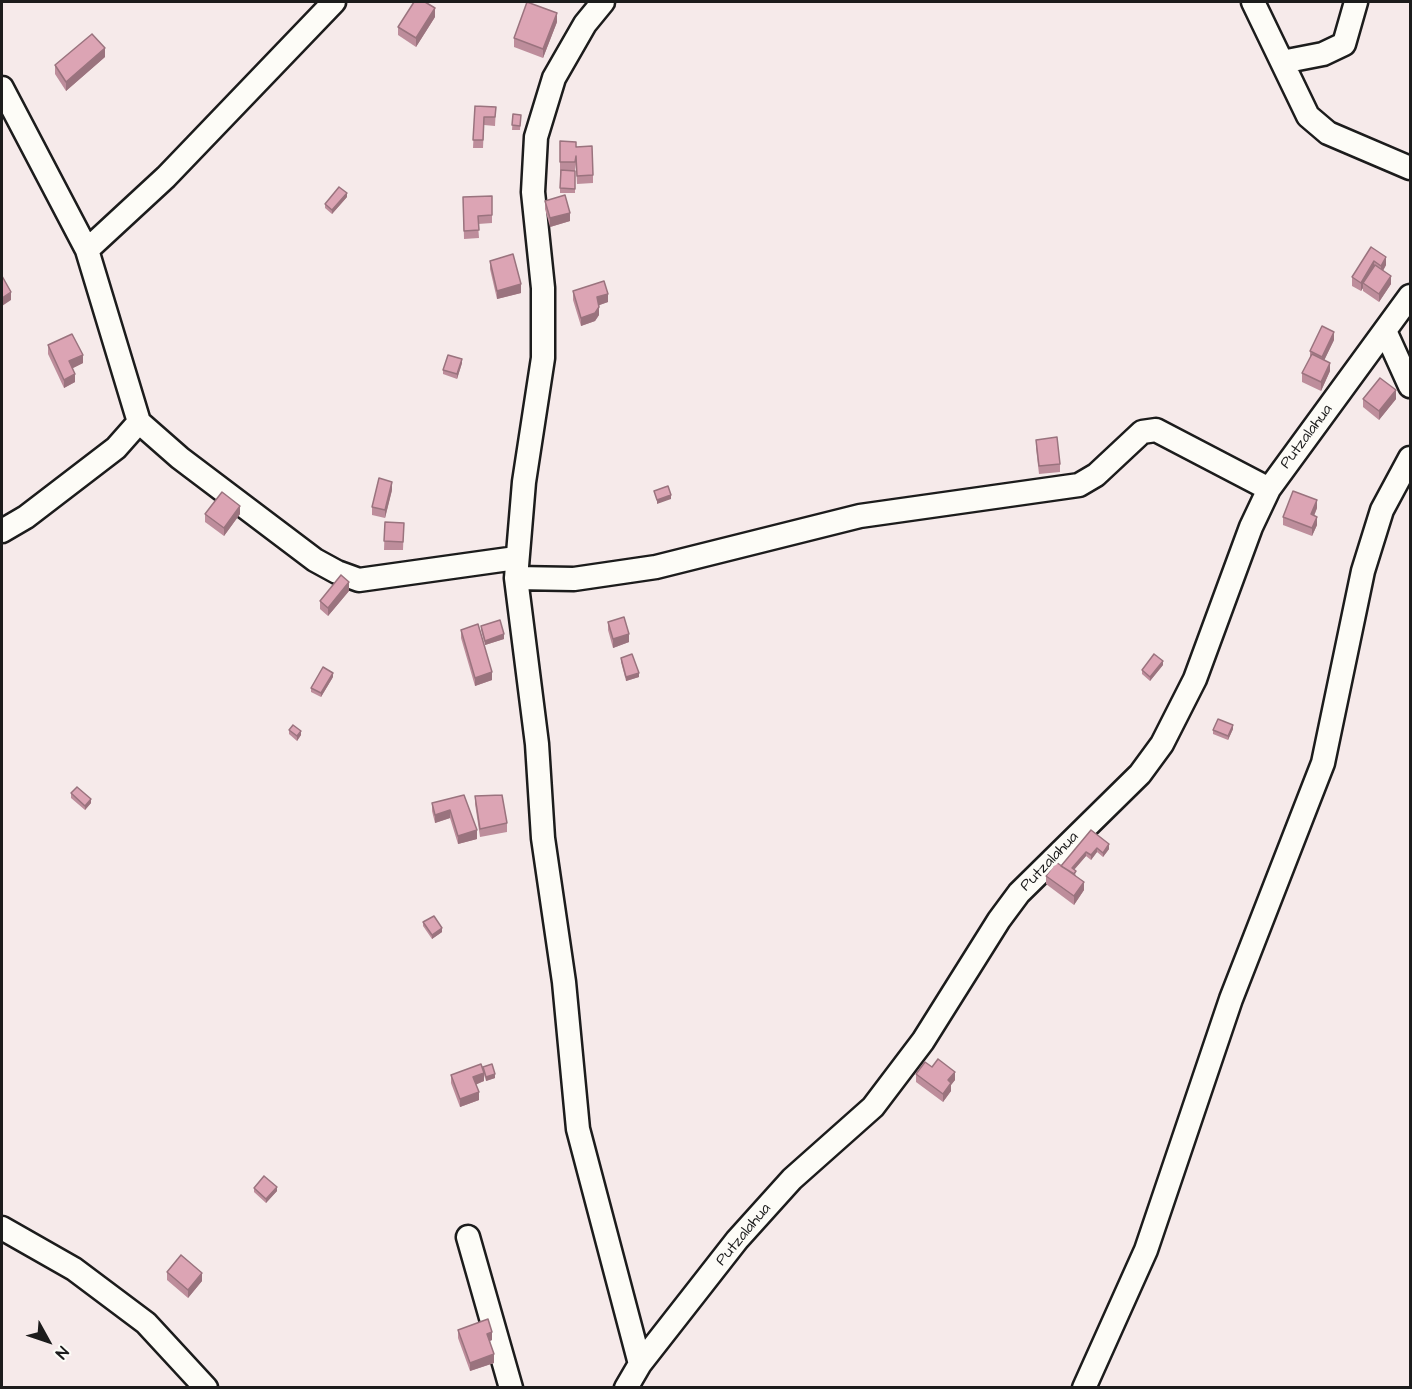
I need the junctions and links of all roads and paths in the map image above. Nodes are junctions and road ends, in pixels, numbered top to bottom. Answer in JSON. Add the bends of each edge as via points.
{"nodes":[{"id":1,"x":333,"y":2,"type":"edge"},
{"id":2,"x":603,"y":2,"type":"edge"},
{"id":3,"x":1253,"y":2,"type":"edge"},
{"id":4,"x":1356,"y":2,"type":"edge"},
{"id":5,"x":1282,"y":62,"type":"junction"},
{"id":6,"x":2,"y":88,"type":"edge"},
{"id":7,"x":1410,"y":168,"type":"edge"},
{"id":8,"x":87,"y":250,"type":"junction"},
{"id":9,"x":1410,"y":296,"type":"edge"},
{"id":10,"x":1386,"y":333,"type":"junction"},
{"id":11,"x":1410,"y":386,"type":"edge"},
{"id":12,"x":139,"y":422,"type":"junction"},
{"id":13,"x":1410,"y":458,"type":"edge"},
{"id":14,"x":1269,"y":489,"type":"junction"},
{"id":15,"x":2,"y":531,"type":"edge"},
{"id":16,"x":516,"y":568,"type":"junction"},
{"id":17,"x":2,"y":1228,"type":"edge"},
{"id":18,"x":468,"y":1237,"type":"dead end"},
{"id":19,"x":640,"y":1364,"type":"junction"},
{"id":20,"x":206,"y":1388,"type":"edge"},
{"id":21,"x":511,"y":1388,"type":"edge"},
{"id":22,"x":627,"y":1388,"type":"edge"},
{"id":23,"x":1084,"y":1388,"type":"edge"}],
"edges":[{"from":1,"to":8,"type":"street","via":[[166,177]]},
{"from":2,"to":16,"type":"street","via":[[585,24],[554,78],[536,137],[533,192],[543,288],[543,358],[524,482]]},
{"from":3,"to":5,"type":"street"},
{"from":4,"to":5,"type":"street","via":[[1344,44],[1323,54]]},
{"from":5,"to":7,"type":"street","via":[[1308,116],[1328,133]]},
{"from":6,"to":8,"type":"street"},
{"from":8,"to":12,"type":"street"},
{"from":9,"to":10,"type":"street","name":"Putzalahua"},
{"from":10,"to":11,"type":"street"},
{"from":10,"to":14,"type":"street","name":"Putzalahua"},
{"from":12,"to":15,"type":"street","via":[[116,448]]},
{"from":12,"to":16,"type":"street","via":[[180,458],[315,560],[337,572],[358,580]]},
{"from":13,"to":23,"type":"street","via":[[1382,510],[1363,571],[1323,763],[1231,999],[1146,1250]]},
{"from":14,"to":16,"type":"street","via":[[1156,430],[1142,432],[1096,475],[1079,485],[860,516],[656,567],[574,579]]},
{"from":14,"to":19,"type":"street","name":"Putzalahua","via":[[1195,679],[1162,744],[1140,774],[1020,893],[923,1041],[873,1107],[792,1179]]},
{"from":16,"to":19,"type":"street","via":[[578,1129]]},
{"from":17,"to":20,"type":"street","via":[[74,1269],[146,1323]]},
{"from":18,"to":21,"type":"street"},
{"from":19,"to":22,"type":"street","name":"Putzalahua"}]}
